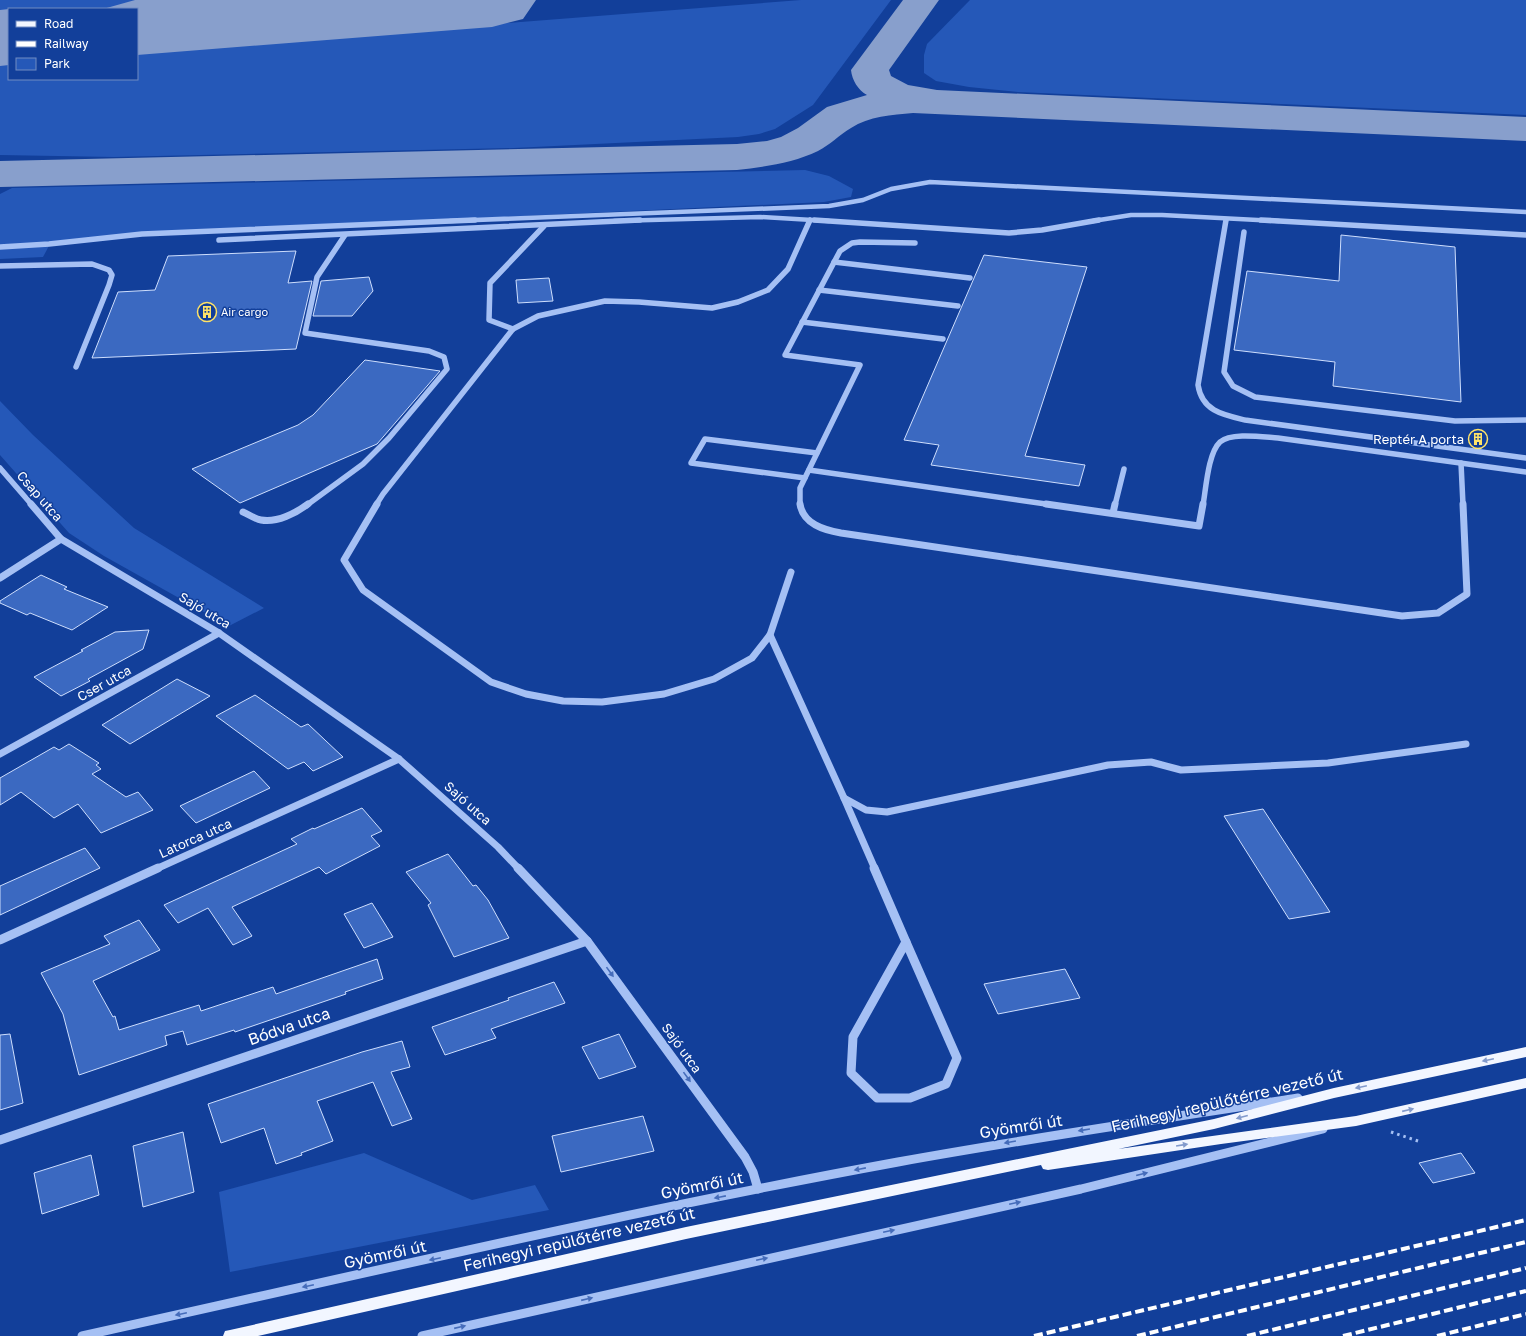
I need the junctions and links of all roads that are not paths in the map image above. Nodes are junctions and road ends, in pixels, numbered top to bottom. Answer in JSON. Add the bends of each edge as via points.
{"nodes":[{"id":1,"x":1526,"y":212,"type":"edge"},
{"id":2,"x":1226,"y":219,"type":"junction"},
{"id":3,"x":810,"y":220,"type":"junction"},
{"id":4,"x":544,"y":226,"type":"junction"},
{"id":5,"x":1244,"y":232,"type":"dead end"},
{"id":6,"x":345,"y":235,"type":"junction"},
{"id":7,"x":1526,"y":235,"type":"edge"},
{"id":8,"x":219,"y":240,"type":"dead end"},
{"id":9,"x":915,"y":243,"type":"dead end"},
{"id":10,"x":0,"y":247,"type":"edge"},
{"id":11,"x":834,"y":262,"type":"junction"},
{"id":12,"x":0,"y":266,"type":"edge"},
{"id":13,"x":970,"y":278,"type":"dead end"},
{"id":14,"x":819,"y":290,"type":"junction"},
{"id":15,"x":958,"y":306,"type":"dead end"},
{"id":16,"x":802,"y":322,"type":"junction"},
{"id":17,"x":513,"y":329,"type":"junction"},
{"id":18,"x":943,"y":340,"type":"dead end"},
{"id":19,"x":76,"y":367,"type":"dead end"},
{"id":20,"x":1525,"y":420,"type":"edge"},
{"id":21,"x":817,"y":453,"type":"junction"},
{"id":22,"x":1526,"y":458,"type":"edge"},
{"id":23,"x":1461,"y":463,"type":"junction"},
{"id":24,"x":0,"y":468,"type":"edge"},
{"id":25,"x":1124,"y":469,"type":"dead end"},
{"id":26,"x":809,"y":470,"type":"junction"},
{"id":27,"x":1526,"y":472,"type":"edge"},
{"id":28,"x":805,"y":478,"type":"junction"},
{"id":29,"x":243,"y":512,"type":"dead end"},
{"id":30,"x":1114,"y":513,"type":"junction"},
{"id":31,"x":61,"y":539,"type":"junction"},
{"id":32,"x":791,"y":572,"type":"dead end"},
{"id":33,"x":0,"y":578,"type":"edge"},
{"id":34,"x":219,"y":633,"type":"junction"},
{"id":35,"x":770,"y":635,"type":"junction"},
{"id":36,"x":1466,"y":744,"type":"dead end"},
{"id":37,"x":0,"y":754,"type":"edge"},
{"id":38,"x":399,"y":759,"type":"junction"},
{"id":39,"x":844,"y":798,"type":"junction"},
{"id":40,"x":0,"y":940,"type":"edge"},
{"id":41,"x":587,"y":941,"type":"junction"},
{"id":42,"x":906,"y":942,"type":"junction"},
{"id":43,"x":1526,"y":1052,"type":"edge"},
{"id":44,"x":1526,"y":1083,"type":"edge"},
{"id":45,"x":1334,"y":1093,"type":"junction"},
{"id":46,"x":1356,"y":1121,"type":"junction"},
{"id":47,"x":0,"y":1140,"type":"edge"},
{"id":48,"x":936,"y":1182,"type":"junction"},
{"id":49,"x":758,"y":1189,"type":"junction"},
{"id":50,"x":82,"y":1336,"type":"edge"},
{"id":51,"x":230,"y":1336,"type":"edge"},
{"id":52,"x":422,"y":1336,"type":"edge"}],
"edges":[{"from":1,"to":10,"type":"street","via":[[930,182],[891,189],[863,200],[829,206],[157,233]]},
{"from":2,"to":3,"type":"street","via":[[1131,216],[1009,233]]},
{"from":2,"to":7,"type":"street"},
{"from":2,"to":22,"type":"street","via":[[1198,385],[1202,401],[1209,407],[1245,420]]},
{"from":3,"to":4,"type":"street","via":[[760,217]]},
{"from":3,"to":17,"type":"street","via":[[788,269],[768,290],[738,302],[712,308],[605,301],[538,316]]},
{"from":4,"to":6,"type":"street"},
{"from":4,"to":17,"type":"street","via":[[490,283],[488,320]]},
{"from":5,"to":20,"type":"street","via":[[1224,372],[1233,386],[1255,397],[1447,420]]},
{"from":6,"to":8,"type":"street"},
{"from":6,"to":29,"type":"street","via":[[317,277],[305,333],[429,351],[444,357],[447,369],[363,464],[300,511],[284,518],[261,520]]},
{"from":9,"to":11,"type":"street","via":[[852,243],[840,251]]},
{"from":11,"to":13,"type":"street"},
{"from":11,"to":14,"type":"street"},
{"from":12,"to":19,"type":"street","via":[[85,264],[102,266],[109,270],[112,275],[109,285]]},
{"from":14,"to":15,"type":"street"},
{"from":14,"to":16,"type":"street"},
{"from":16,"to":18,"type":"street"},
{"from":16,"to":21,"type":"street","via":[[785,355],[860,365]]},
{"from":17,"to":35,"type":"street","via":[[383,494],[344,560],[363,590],[491,682],[526,694],[563,701],[602,702],[664,694],[714,679],[752,658]]},
{"from":21,"to":26,"type":"street"},
{"from":21,"to":28,"type":"street","via":[[705,439],[691,463]]},
{"from":23,"to":27,"type":"street"},
{"from":23,"to":28,"type":"street","via":[[1467,594],[1438,613],[1402,616],[821,528],[807,519],[801,508],[800,488]]},
{"from":23,"to":30,"type":"street","via":[[1273,438],[1224,439],[1212,454],[1199,526]]},
{"from":24,"to":31,"type":"street","name":"Csap utca"},
{"from":25,"to":30,"type":"street"},
{"from":26,"to":28,"type":"street"},
{"from":26,"to":30,"type":"street"},
{"from":31,"to":33,"type":"street"},
{"from":31,"to":34,"type":"street","name":"Sajó utca"},
{"from":32,"to":35,"type":"street"},
{"from":34,"to":37,"type":"street","name":"Cser utca"},
{"from":34,"to":38,"type":"street","name":"Sajó utca"},
{"from":35,"to":39,"type":"street"},
{"from":36,"to":39,"type":"street","via":[[1328,763],[1181,770],[1151,762],[1108,765],[887,812],[866,810]]},
{"from":38,"to":40,"type":"street","name":"Latorca utca"},
{"from":38,"to":41,"type":"street","name":"Sajó utca","via":[[498,847]]},
{"from":39,"to":42,"type":"street"},
{"from":41,"to":47,"type":"street","name":"Bódva utca"},
{"from":41,"to":49,"type":"street","name":"Sajó utca","one_way":true,"via":[[745,1157]]},
{"from":42,"to":42,"type":"street","via":[[853,1037],[851,1073],[877,1098],[910,1098],[946,1084],[957,1058]]},
{"from":43,"to":45,"type":"main road","name":"Ferihegyi repülőtérre vezető út","one_way":true},
{"from":46,"to":44,"type":"main road","name":"Ferihegyi repülőtérre vezető út","one_way":true},
{"from":45,"to":48,"type":"main road","name":"Ferihegyi repülőtérre vezető út","one_way":true,"via":[[1214,1124]]},
{"from":45,"to":49,"type":"street","name":"Gyömrői út","one_way":true,"via":[[1041,1137]]},
{"from":48,"to":46,"type":"main road","name":"Ferihegyi repülőtérre vezető út","one_way":true},
{"from":52,"to":46,"type":"street","one_way":true,"via":[[1081,1189]]},
{"from":48,"to":51,"type":"main road","name":"Ferihegyi repülőtérre vezető út","via":[[686,1233]]},
{"from":49,"to":50,"type":"street","name":"Gyömrői út","one_way":true}]}
